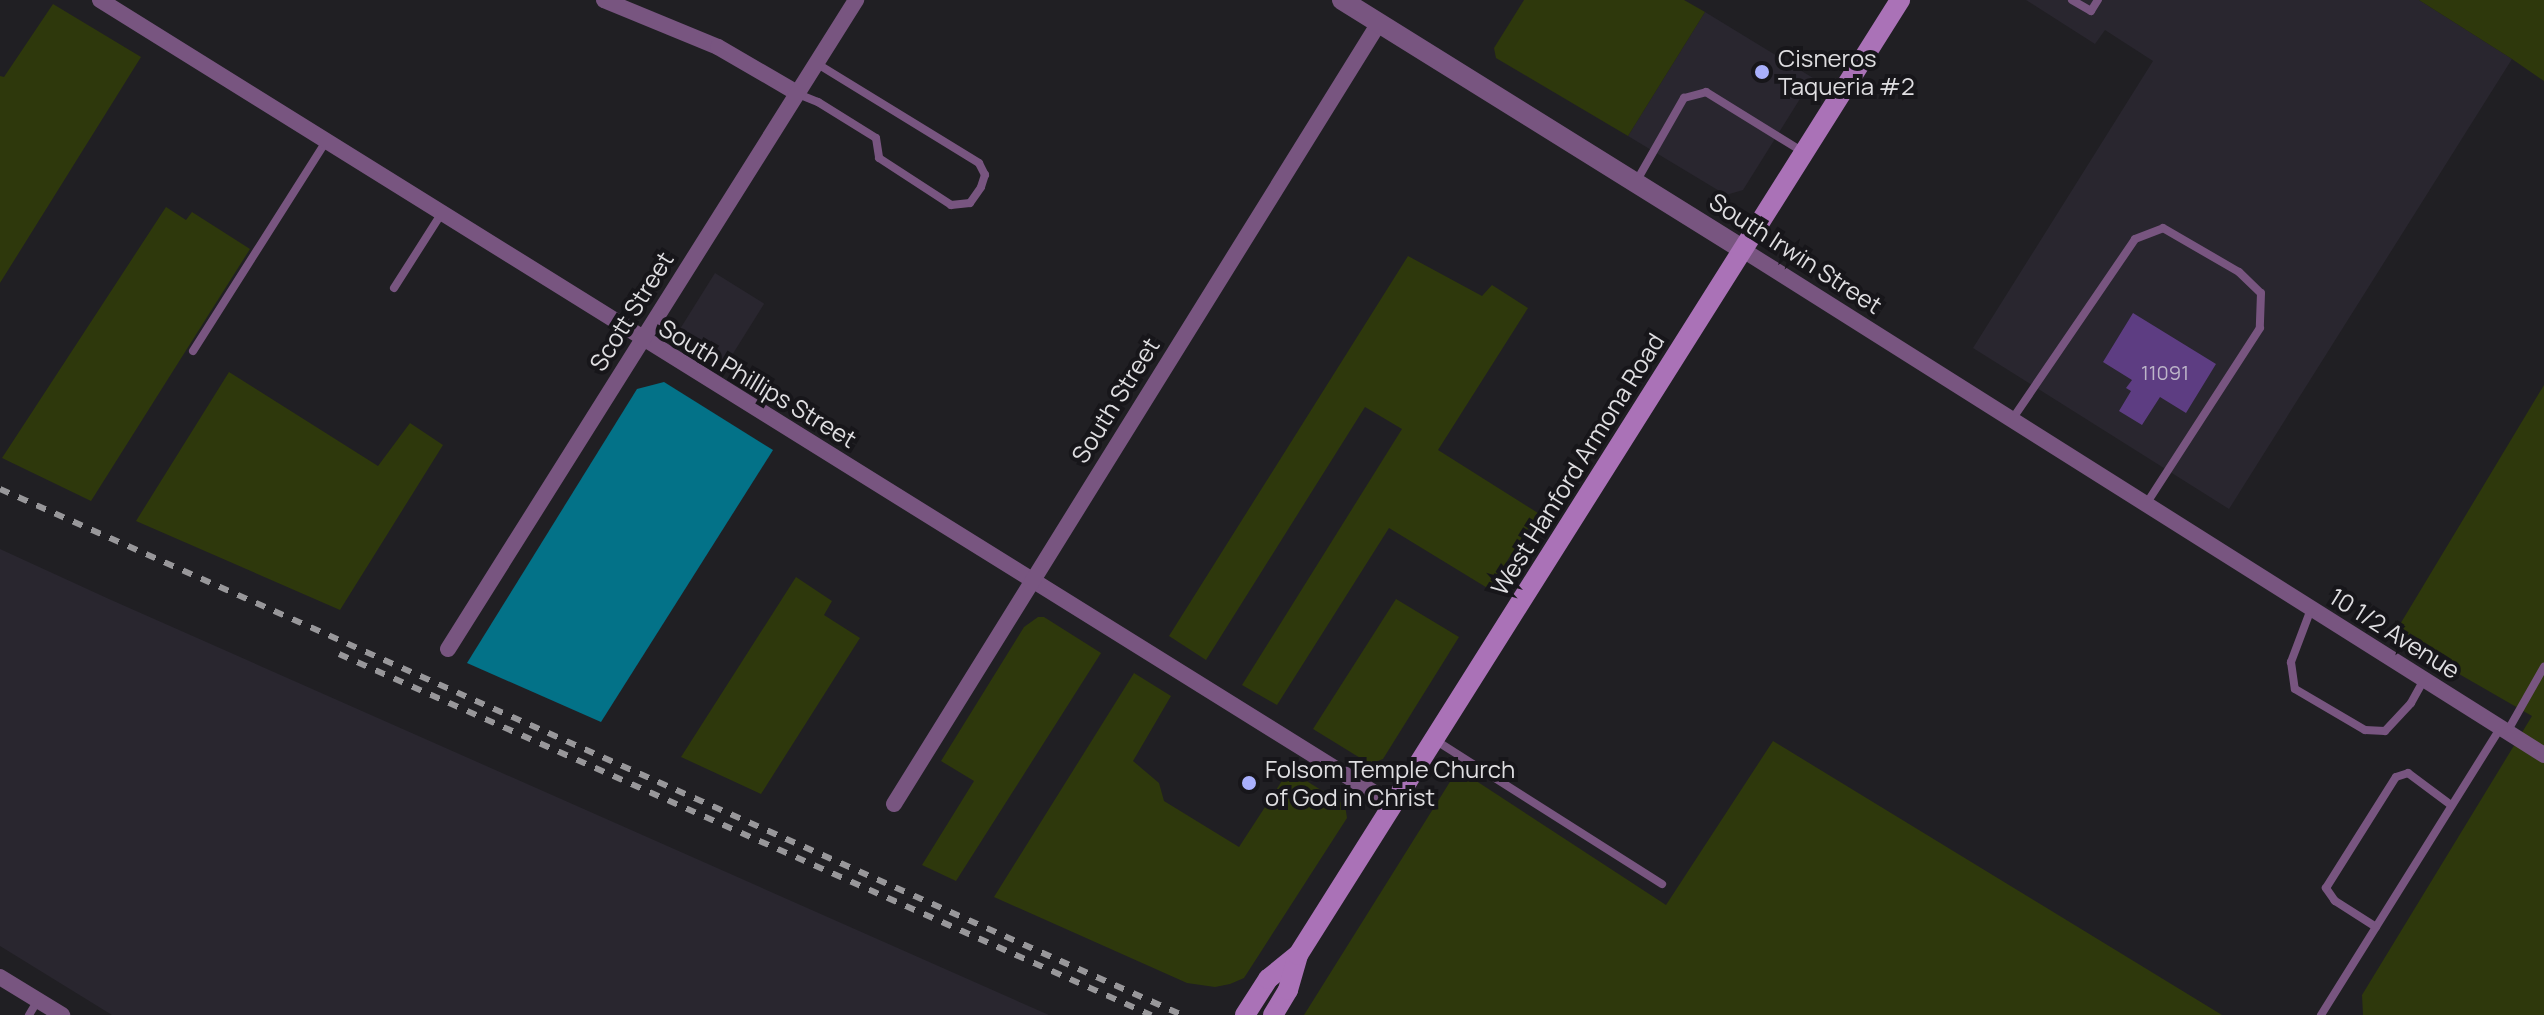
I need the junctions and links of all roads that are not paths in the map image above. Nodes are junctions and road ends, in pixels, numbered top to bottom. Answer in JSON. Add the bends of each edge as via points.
{"nodes":[{"id":1,"x":100,"y":0,"type":"edge"},
{"id":2,"x":604,"y":0,"type":"edge"},
{"id":3,"x":856,"y":0,"type":"edge"},
{"id":4,"x":1342,"y":0,"type":"edge"},
{"id":5,"x":1900,"y":0,"type":"edge"},
{"id":6,"x":2072,"y":0,"type":"edge"},
{"id":7,"x":2098,"y":0,"type":"edge"},
{"id":8,"x":1379,"y":23,"type":"junction"},
{"id":9,"x":816,"y":63,"type":"junction"},
{"id":10,"x":797,"y":93,"type":"junction"},
{"id":11,"x":327,"y":140,"type":"junction"},
{"id":12,"x":1804,"y":153,"type":"junction"},
{"id":13,"x":1636,"y":183,"type":"junction"},
{"id":14,"x":443,"y":211,"type":"junction"},
{"id":15,"x":1743,"y":250,"type":"junction"},
{"id":16,"x":394,"y":288,"type":"dead end"},
{"id":17,"x":641,"y":340,"type":"junction"},
{"id":18,"x":193,"y":351,"type":"dead end"},
{"id":19,"x":2011,"y":421,"type":"junction"},
{"id":20,"x":2146,"y":505,"type":"junction"},
{"id":21,"x":2221,"y":552,"type":"joint"},
{"id":22,"x":1032,"y":579,"type":"junction"},
{"id":23,"x":2311,"y":609,"type":"junction"},
{"id":24,"x":448,"y":649,"type":"dead end"},
{"id":25,"x":2544,"y":667,"type":"edge"},
{"id":26,"x":2424,"y":680,"type":"junction"},
{"id":27,"x":2503,"y":730,"type":"junction"},
{"id":28,"x":1435,"y":740,"type":"junction"},
{"id":29,"x":2544,"y":755,"type":"edge"},
{"id":30,"x":894,"y":804,"type":"dead end"},
{"id":31,"x":1394,"y":805,"type":"junction"},
{"id":32,"x":2451,"y":805,"type":"junction"},
{"id":33,"x":1662,"y":884,"type":"dead end"},
{"id":34,"x":2376,"y":927,"type":"junction"},
{"id":35,"x":1298,"y":955,"type":"junction"},
{"id":36,"x":0,"y":977,"type":"edge"},
{"id":37,"x":38,"y":1000,"type":"junction"},
{"id":38,"x":29,"y":1015,"type":"edge"},
{"id":39,"x":62,"y":1015,"type":"edge"},
{"id":40,"x":1245,"y":1015,"type":"edge"},
{"id":41,"x":1273,"y":1015,"type":"edge"},
{"id":42,"x":2321,"y":1015,"type":"edge"}],
"edges":[{"from":1,"to":11,"type":"street","name":"South Phillips Street"},
{"from":2,"to":10,"type":"street","via":[[718,47]]},
{"from":3,"to":9,"type":"street","name":"Scott Street"},
{"from":4,"to":8,"type":"street","name":"South Irwin Street"},
{"from":5,"to":12,"type":"main road","name":"West Hanford Armona Road"},
{"from":6,"to":7,"type":"lane","via":[[2091,11]]},
{"from":8,"to":13,"type":"street","name":"South Irwin Street"},
{"from":8,"to":22,"type":"street","name":"South Street"},
{"from":9,"to":10,"type":"street","name":"Scott Street"},
{"from":9,"to":10,"type":"lane","via":[[979,163],[985,175],[981,187],[970,203],[951,205],[879,158],[876,138]]},
{"from":10,"to":17,"type":"street","name":"Scott Street"},
{"from":11,"to":14,"type":"street","name":"South Phillips Street"},
{"from":11,"to":18,"type":"lane"},
{"from":12,"to":13,"type":"lane","via":[[1706,92],[1684,98]]},
{"from":12,"to":15,"type":"main road","name":"West Hanford Armona Road"},
{"from":13,"to":15,"type":"street","name":"South Irwin Street"},
{"from":14,"to":16,"type":"lane"},
{"from":14,"to":17,"type":"street","name":"South Phillips Street"},
{"from":15,"to":19,"type":"street","name":"South Irwin Street"},
{"from":15,"to":28,"type":"main road","name":"West Hanford Armona Road"},
{"from":17,"to":22,"type":"street","name":"South Phillips Street"},
{"from":17,"to":24,"type":"street","name":"Scott Street"},
{"from":19,"to":20,"type":"street","name":"South Irwin Street"},
{"from":19,"to":20,"type":"lane","via":[[2135,239],[2163,228],[2239,272],[2261,293],[2260,328]]},
{"from":20,"to":21,"type":"street","name":"South Irwin Street"},
{"from":21,"to":23,"type":"street","name":"10 1/2 Avenue"},
{"from":22,"to":30,"type":"street","name":"South Street"},
{"from":22,"to":31,"type":"street","name":"South Phillips Street"},
{"from":23,"to":26,"type":"street","name":"10 1/2 Avenue"},
{"from":23,"to":26,"type":"lane","via":[[2291,662],[2295,689],[2365,730],[2385,731]]},
{"from":25,"to":27,"type":"lane"},
{"from":26,"to":27,"type":"street","name":"10 1/2 Avenue"},
{"from":27,"to":29,"type":"street","name":"10 1/2 Avenue"},
{"from":27,"to":32,"type":"lane"},
{"from":28,"to":31,"type":"main road","name":"West Hanford Armona Road"},
{"from":28,"to":33,"type":"lane"},
{"from":31,"to":35,"type":"main road","name":"West Hanford Armona Road"},
{"from":32,"to":34,"type":"lane"},
{"from":32,"to":34,"type":"lane","via":[[2408,773],[2396,777],[2326,888],[2335,901]]},
{"from":34,"to":42,"type":"lane"},
{"from":35,"to":40,"type":"main road","via":[[1268,979]]},
{"from":35,"to":41,"type":"main road","via":[[1288,990]]},
{"from":36,"to":37,"type":"street"},
{"from":37,"to":38,"type":"lane"},
{"from":37,"to":39,"type":"street"}]}
